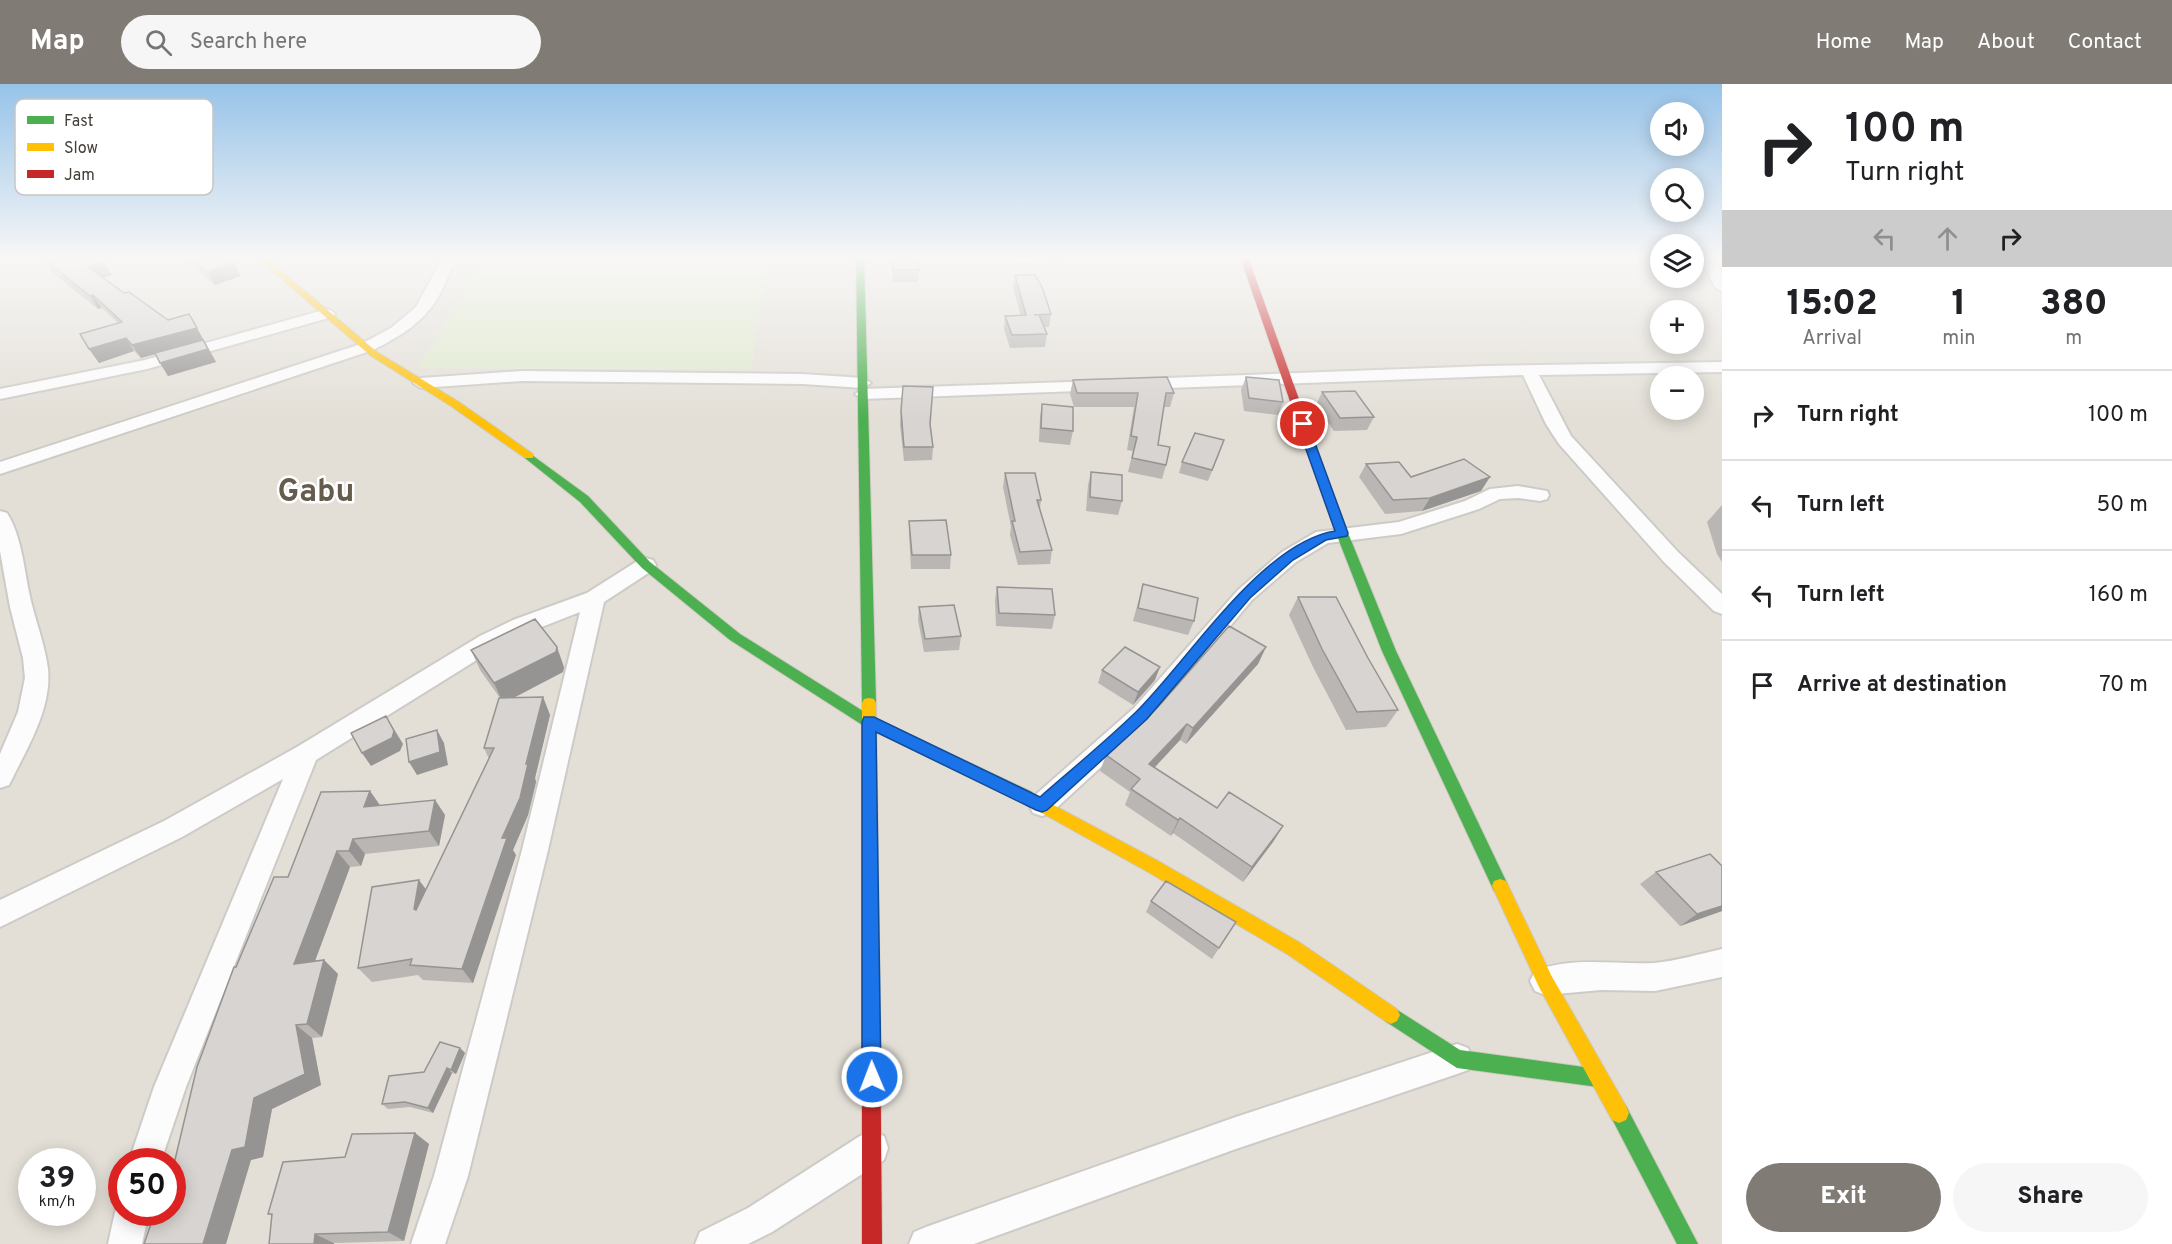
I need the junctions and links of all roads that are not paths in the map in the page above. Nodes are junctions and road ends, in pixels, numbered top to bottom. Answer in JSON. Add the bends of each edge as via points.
{"nodes":[{"id":1,"x":324,"y":311,"type":"edge"},
{"id":2,"x":422,"y":311,"type":"edge"},
{"id":3,"x":861,"y":311,"type":"edge"},
{"id":4,"x":1263,"y":311,"type":"edge"},
{"id":5,"x":327,"y":314,"type":"junction"},
{"id":6,"x":366,"y":347,"type":"junction"},
{"id":7,"x":1722,"y":367,"type":"edge"},
{"id":8,"x":1529,"y":371,"type":"junction"},
{"id":9,"x":1287,"y":380,"type":"junction"},
{"id":10,"x":421,"y":383,"type":"junction"},
{"id":11,"x":863,"y":388,"type":"junction"},
{"id":12,"x":0,"y":394,"type":"edge"},
{"id":13,"x":0,"y":468,"type":"edge"},
{"id":14,"x":1540,"y":495,"type":"dead end"},
{"id":15,"x":0,"y":517,"type":"edge"},
{"id":16,"x":1342,"y":533,"type":"junction"},
{"id":17,"x":646,"y":565,"type":"junction"},
{"id":18,"x":594,"y":598,"type":"junction"},
{"id":19,"x":1722,"y":606,"type":"edge"},
{"id":20,"x":869,"y":722,"type":"junction"},
{"id":21,"x":306,"y":754,"type":"junction"},
{"id":22,"x":0,"y":778,"type":"edge"},
{"id":23,"x":1042,"y":805,"type":"junction"},
{"id":24,"x":0,"y":914,"type":"edge"},
{"id":25,"x":1722,"y":963,"type":"edge"},
{"id":26,"x":1545,"y":981,"type":"junction"},
{"id":27,"x":1458,"y":1059,"type":"junction"},
{"id":28,"x":1598,"y":1078,"type":"junction"},
{"id":29,"x":149,"y":1148,"type":"edge"},
{"id":30,"x":872,"y":1148,"type":"junction"},
{"id":31,"x":129,"y":1226,"type":"edge"},
{"id":32,"x":125,"y":1244,"type":"edge"},
{"id":33,"x":428,"y":1244,"type":"edge"},
{"id":34,"x":712,"y":1244,"type":"edge"},
{"id":35,"x":872,"y":1244,"type":"edge"},
{"id":36,"x":926,"y":1244,"type":"edge"},
{"id":37,"x":1688,"y":1244,"type":"edge"}],
"edges":[{"from":1,"to":5,"type":"street"},
{"from":2,"to":6,"type":"street","via":[[396,333]]},
{"from":3,"to":11,"type":"street"},
{"from":4,"to":9,"type":"street"},
{"from":5,"to":6,"type":"street"},
{"from":5,"to":12,"type":"street","via":[[147,364]]},
{"from":6,"to":10,"type":"street"},
{"from":6,"to":13,"type":"street"},
{"from":7,"to":8,"type":"street"},
{"from":8,"to":9,"type":"street"},
{"from":8,"to":19,"type":"street","via":[[1542,393],[1551,422],[1565,440],[1671,557]]},
{"from":9,"to":11,"type":"street"},
{"from":9,"to":16,"type":"street"},
{"from":10,"to":11,"type":"street","via":[[522,376],[803,379]]},
{"from":10,"to":17,"type":"street","via":[[524,451],[584,499]]},
{"from":11,"to":20,"type":"street"},
{"from":14,"to":16,"type":"street","via":[[1497,493],[1401,528]]},
{"from":15,"to":22,"type":"street","via":[[10,542],[36,686],[22,736]]},
{"from":16,"to":23,"type":"street","via":[[1323,537],[1289,557],[1245,595],[1142,715]]},
{"from":16,"to":26,"type":"street","via":[[1389,651]]},
{"from":17,"to":18,"type":"street"},
{"from":17,"to":20,"type":"street","via":[[735,638]]},
{"from":18,"to":21,"type":"street","via":[[488,642]]},
{"from":18,"to":33,"type":"street","via":[[535,850],[451,1176]]},
{"from":20,"to":23,"type":"street"},
{"from":20,"to":30,"type":"street"},
{"from":21,"to":24,"type":"street","via":[[173,829]]},
{"from":21,"to":29,"type":"street","via":[[170,1087]]},
{"from":23,"to":27,"type":"street","via":[[1293,948]]},
{"from":25,"to":26,"type":"street","via":[[1655,977]]},
{"from":26,"to":28,"type":"street"},
{"from":27,"to":28,"type":"street"},
{"from":27,"to":36,"type":"street","via":[[1233,1134]]},
{"from":28,"to":37,"type":"street"},
{"from":30,"to":34,"type":"street","via":[[760,1221]]},
{"from":30,"to":35,"type":"street"},
{"from":31,"to":32,"type":"street"}]}
